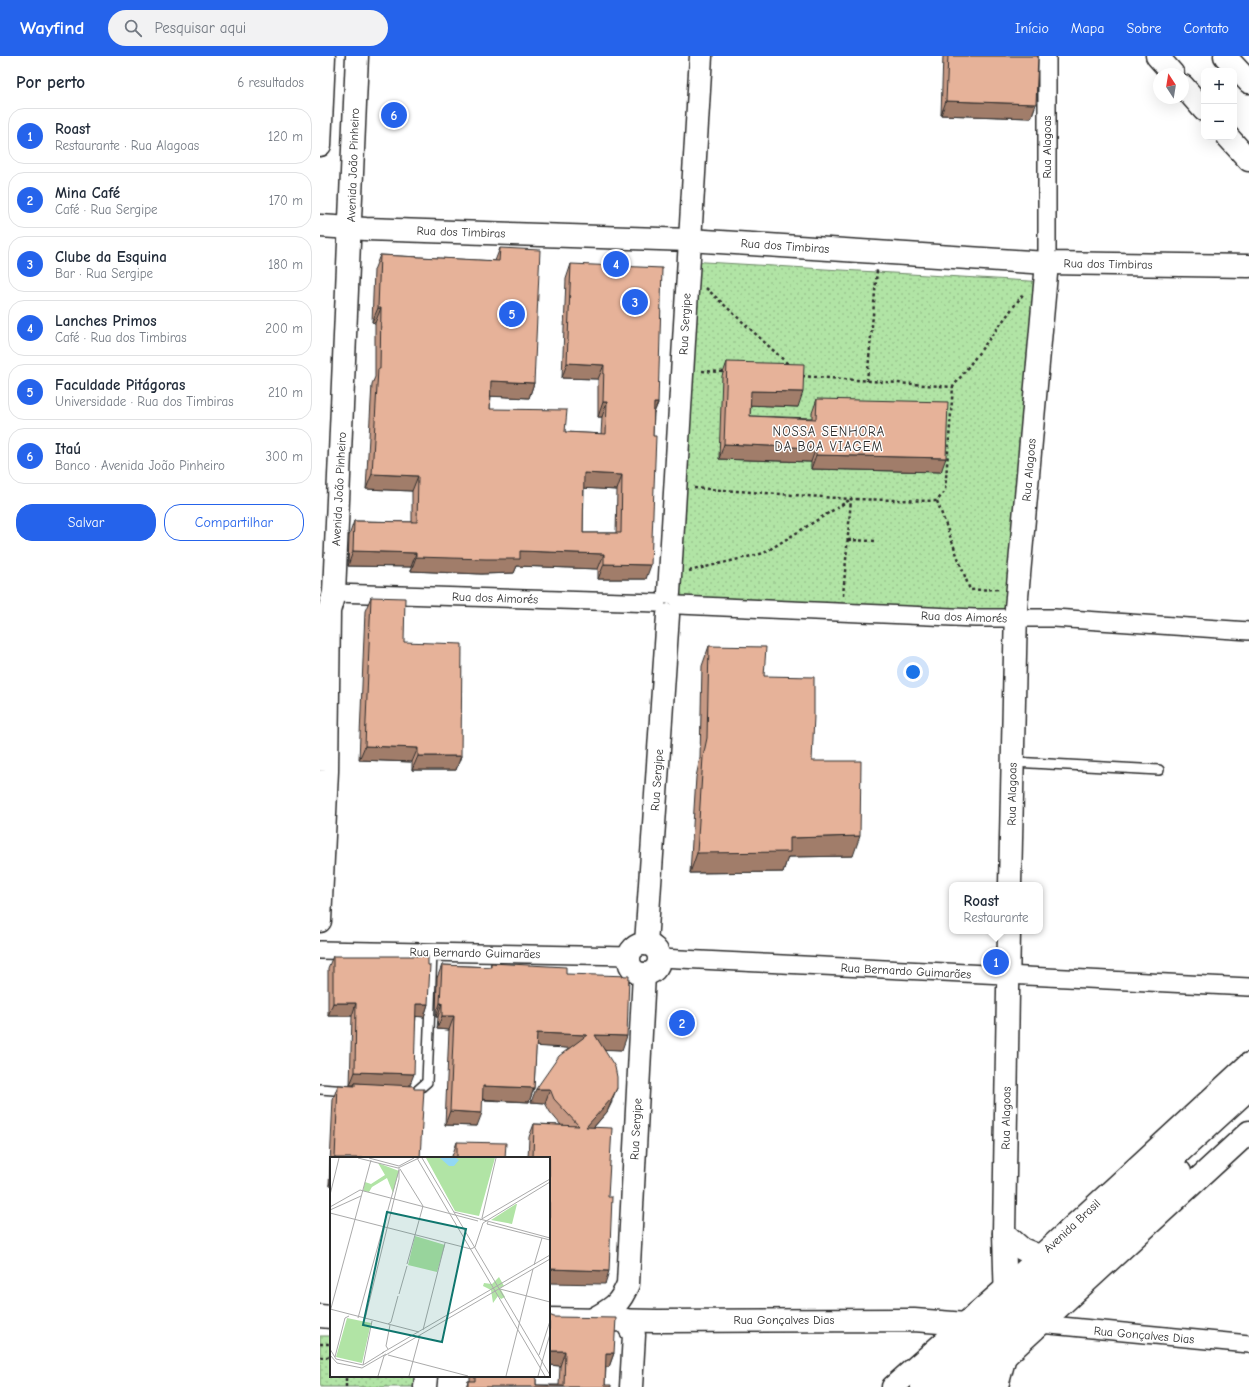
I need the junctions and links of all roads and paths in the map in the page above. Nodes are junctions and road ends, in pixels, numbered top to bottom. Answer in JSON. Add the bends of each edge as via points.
{"nodes":[{"id":1,"x":357,"y":56,"type":"edge"},
{"id":2,"x":701,"y":56,"type":"edge"},
{"id":3,"x":1047,"y":56,"type":"edge"},
{"id":4,"x":1157,"y":56,"type":"edge"},
{"id":5,"x":1225,"y":56,"type":"edge"},
{"id":6,"x":323,"y":64,"type":"edge"},
{"id":7,"x":1168,"y":68,"type":"edge"},
{"id":8,"x":1249,"y":82,"type":"edge"},
{"id":9,"x":1189,"y":93,"type":"edge"},
{"id":10,"x":1201,"y":107,"type":"edge"},
{"id":11,"x":1231,"y":140,"type":"edge"},
{"id":12,"x":320,"y":145,"type":"edge"},
{"id":13,"x":1249,"y":160,"type":"edge"},
{"id":14,"x":320,"y":226,"type":"edge"},
{"id":15,"x":350,"y":228,"type":"junction"},
{"id":16,"x":689,"y":240,"type":"junction"},
{"id":17,"x":879,"y":252,"type":"junction"},
{"id":18,"x":1048,"y":263,"type":"junction"},
{"id":19,"x":1249,"y":266,"type":"edge"},
{"id":20,"x":688,"y":271,"type":"junction"},
{"id":21,"x":1029,"y":288,"type":"dead end"},
{"id":22,"x":790,"y":366,"type":"edge"},
{"id":23,"x":682,"y":369,"type":"junction"},
{"id":24,"x":795,"y":371,"type":"edge"},
{"id":25,"x":730,"y":372,"type":"edge"},
{"id":26,"x":867,"y":381,"type":"junction"},
{"id":27,"x":953,"y":387,"type":"junction"},
{"id":28,"x":675,"y":487,"type":"junction"},
{"id":29,"x":851,"y":498,"type":"junction"},
{"id":30,"x":937,"y":501,"type":"junction"},
{"id":31,"x":848,"y":540,"type":"junction"},
{"id":32,"x":876,"y":541,"type":"dead end"},
{"id":33,"x":1018,"y":588,"type":"junction"},
{"id":34,"x":334,"y":593,"type":"junction"},
{"id":35,"x":668,"y":598,"type":"junction"},
{"id":36,"x":842,"y":612,"type":"junction"},
{"id":37,"x":1016,"y":618,"type":"junction"},
{"id":38,"x":1249,"y":632,"type":"edge"},
{"id":39,"x":1013,"y":762,"type":"junction"},
{"id":40,"x":1159,"y":770,"type":"dead end"},
{"id":41,"x":1010,"y":882,"type":"edge"},
{"id":42,"x":320,"y":921,"type":"edge"},
{"id":43,"x":1010,"y":934,"type":"edge"},
{"id":44,"x":320,"y":950,"type":"edge"},
{"id":45,"x":432,"y":952,"type":"junction"},
{"id":46,"x":645,"y":953,"type":"junction"},
{"id":47,"x":1009,"y":975,"type":"junction"},
{"id":48,"x":1249,"y":987,"type":"edge"},
{"id":49,"x":1249,"y":1064,"type":"edge"},
{"id":50,"x":320,"y":1088,"type":"edge"},
{"id":51,"x":1249,"y":1089,"type":"edge"},
{"id":52,"x":361,"y":1091,"type":"edge"},
{"id":53,"x":400,"y":1094,"type":"edge"},
{"id":54,"x":1249,"y":1110,"type":"edge"},
{"id":55,"x":1249,"y":1132,"type":"edge"},
{"id":56,"x":1004,"y":1233,"type":"junction"},
{"id":57,"x":1039,"y":1256,"type":"junction"},
{"id":58,"x":628,"y":1284,"type":"junction"},
{"id":59,"x":1006,"y":1288,"type":"junction"},
{"id":60,"x":595,"y":1318,"type":"junction"},
{"id":61,"x":550,"y":1319,"type":"edge"},
{"id":62,"x":625,"y":1320,"type":"junction"},
{"id":63,"x":657,"y":1321,"type":"junction"},
{"id":64,"x":1040,"y":1324,"type":"junction"},
{"id":65,"x":1249,"y":1344,"type":"edge"},
{"id":66,"x":991,"y":1349,"type":"edge"},
{"id":67,"x":631,"y":1387,"type":"edge"},
{"id":68,"x":893,"y":1387,"type":"edge"},
{"id":69,"x":922,"y":1387,"type":"edge"},
{"id":70,"x":947,"y":1387,"type":"edge"},
{"id":71,"x":972,"y":1387,"type":"edge"}],
"edges":[{"from":1,"to":15,"type":"street","name":"Avenida João Pinheiro"},
{"from":2,"to":16,"type":"street","name":"Rua Sergipe"},
{"from":3,"to":18,"type":"street","name":"Rua Alagoas"},
{"from":4,"to":7,"type":"street"},
{"from":5,"to":8,"type":"street"},
{"from":6,"to":12,"type":"street"},
{"from":9,"to":10,"type":"street"},
{"from":11,"to":13,"type":"street"},
{"from":14,"to":15,"type":"street","name":"Rua dos Timbiras"},
{"from":15,"to":16,"type":"street","name":"Rua dos Timbiras"},
{"from":15,"to":34,"type":"street","name":"Avenida João Pinheiro"},
{"from":16,"to":17,"type":"street","name":"Rua dos Timbiras"},
{"from":16,"to":20,"type":"street","name":"Rua Sergipe"},
{"from":17,"to":18,"type":"street","name":"Rua dos Timbiras"},
{"from":17,"to":26,"type":"path"},
{"from":18,"to":19,"type":"street","name":"Rua dos Timbiras"},
{"from":18,"to":33,"type":"street","name":"Rua Alagoas"},
{"from":20,"to":22,"type":"path"},
{"from":20,"to":23,"type":"street","name":"Rua Sergipe"},
{"from":21,"to":27,"type":"path"},
{"from":23,"to":25,"type":"path"},
{"from":23,"to":28,"type":"street","name":"Rua Sergipe"},
{"from":24,"to":26,"type":"path","via":[[801,376]]},
{"from":26,"to":27,"type":"path"},
{"from":27,"to":30,"type":"path","via":[[945,491]]},
{"from":28,"to":29,"type":"path"},
{"from":28,"to":35,"type":"street","name":"Rua Sergipe"},
{"from":29,"to":30,"type":"path"},
{"from":29,"to":31,"type":"path"},
{"from":29,"to":35,"type":"path","via":[[764,553]]},
{"from":30,"to":33,"type":"path","via":[[970,590]]},
{"from":31,"to":32,"type":"path"},
{"from":31,"to":36,"type":"path"},
{"from":33,"to":37,"type":"street","name":"Rua Alagoas"},
{"from":34,"to":35,"type":"street","name":"Rua dos Aimorés"},
{"from":34,"to":42,"type":"street","name":"Avenida João Pinheiro","via":[[329,611],[327,771]]},
{"from":35,"to":36,"type":"street","name":"Rua dos Aimorés"},
{"from":35,"to":46,"type":"street","name":"Rua Sergipe"},
{"from":36,"to":37,"type":"street","name":"Rua dos Aimorés"},
{"from":37,"to":38,"type":"street","name":"Rua dos Aimorés","via":[[1054,618]]},
{"from":37,"to":39,"type":"street","name":"Rua Alagoas"},
{"from":39,"to":40,"type":"lane"},
{"from":39,"to":41,"type":"street","name":"Rua Alagoas"},
{"from":43,"to":47,"type":"street","name":"Rua Alagoas"},
{"from":44,"to":45,"type":"street","name":"Rua Bernardo Guimarães"},
{"from":45,"to":46,"type":"street","name":"Rua Bernardo Guimarães"},
{"from":45,"to":53,"type":"lane","via":[[427,1082],[418,1090]]},
{"from":46,"to":47,"type":"street","name":"Rua Bernardo Guimarães"},
{"from":46,"to":58,"type":"street","name":"Rua Sergipe","via":[[630,964],[644,974]]},
{"from":47,"to":48,"type":"street","name":"Rua Bernardo Guimarães"},
{"from":47,"to":56,"type":"street","name":"Rua Alagoas"},
{"from":49,"to":57,"type":"street","name":"Avenida Brasil"},
{"from":50,"to":52,"type":"lane"},
{"from":51,"to":66,"type":"street","name":"Avenida Brasil"},
{"from":54,"to":66,"type":"street","name":"Avenida Brasil"},
{"from":55,"to":64,"type":"street","name":"Avenida Brasil"},
{"from":56,"to":57,"type":"street","via":[[1022,1249]]},
{"from":56,"to":59,"type":"street","name":"Rua Alagoas"},
{"from":57,"to":59,"type":"street","name":"Avenida Brasil"},
{"from":58,"to":60,"type":"street","name":"Rua Sergipe","via":[[622,1298],[613,1308]]},
{"from":58,"to":63,"type":"street","name":"Rua Sergipe","via":[[640,1308]]},
{"from":59,"to":66,"type":"street","name":"Rua Alagoas"},
{"from":59,"to":66,"type":"street","name":"Avenida Brasil"},
{"from":60,"to":61,"type":"street","name":"Rua Gonçalves Dias"},
{"from":60,"to":62,"type":"street","name":"Rua Gonçalves Dias"},
{"from":62,"to":63,"type":"street","name":"Rua Gonçalves Dias"},
{"from":62,"to":67,"type":"street","via":[[634,1335]]},
{"from":63,"to":66,"type":"street","name":"Rua Gonçalves Dias","via":[[914,1320]]},
{"from":64,"to":65,"type":"street","name":"Rua Gonçalves Dias"},
{"from":64,"to":66,"type":"street","name":"Avenida Brasil"},
{"from":66,"to":68,"type":"street","name":"Avenida Brasil"},
{"from":66,"to":69,"type":"street","name":"Avenida Brasil"},
{"from":66,"to":70,"type":"street","name":"Avenida Brasil"},
{"from":66,"to":71,"type":"street","name":"Avenida Brasil"}]}
